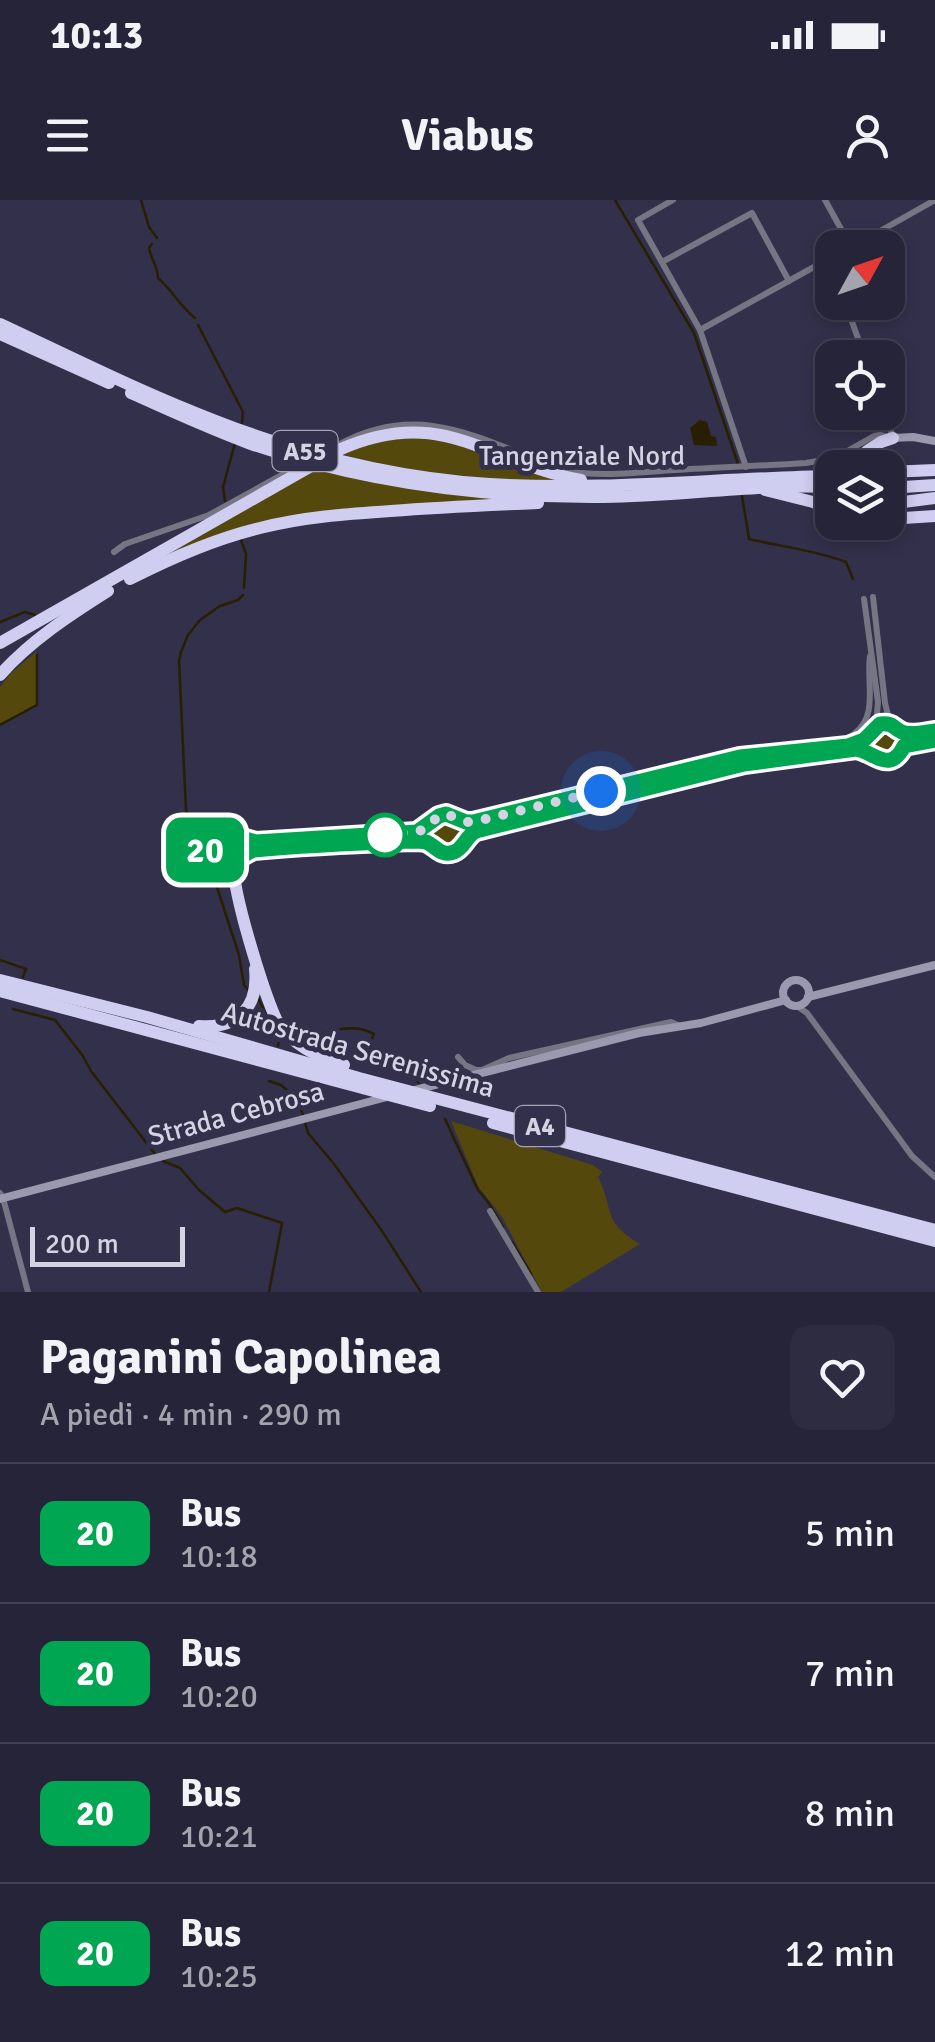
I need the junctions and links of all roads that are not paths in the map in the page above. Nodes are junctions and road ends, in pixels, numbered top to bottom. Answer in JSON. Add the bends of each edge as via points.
{"nodes":[{"id":1,"x":674,"y":200,"type":"edge"},
{"id":2,"x":825,"y":200,"type":"edge"},
{"id":3,"x":935,"y":200,"type":"edge"},
{"id":4,"x":841,"y":230,"type":"edge"},
{"id":5,"x":881,"y":230,"type":"edge"},
{"id":6,"x":662,"y":262,"type":"junction"},
{"id":7,"x":815,"y":269,"type":"edge"},
{"id":8,"x":789,"y":281,"type":"junction"},
{"id":9,"x":0,"y":324,"type":"edge"},
{"id":10,"x":700,"y":330,"type":"junction"},
{"id":11,"x":0,"y":334,"type":"edge"},
{"id":12,"x":891,"y":430,"type":"edge"},
{"id":13,"x":893,"y":438,"type":"junction"},
{"id":14,"x":935,"y":441,"type":"edge"},
{"id":15,"x":337,"y":448,"type":"junction"},
{"id":16,"x":868,"y":450,"type":"edge"},
{"id":17,"x":746,"y":467,"type":"junction"},
{"id":18,"x":298,"y":470,"type":"junction"},
{"id":19,"x":815,"y":481,"type":"edge"},
{"id":20,"x":815,"y":483,"type":"edge"},
{"id":21,"x":633,"y":484,"type":"junction"},
{"id":22,"x":753,"y":486,"type":"junction"},
{"id":23,"x":604,"y":497,"type":"junction"},
{"id":24,"x":815,"y":503,"type":"edge"},
{"id":25,"x":935,"y":516,"type":"edge"},
{"id":26,"x":905,"y":518,"type":"edge"},
{"id":27,"x":114,"y":552,"type":"dead end"},
{"id":28,"x":873,"y":597,"type":"dead end"},
{"id":29,"x":864,"y":599,"type":"dead end"},
{"id":30,"x":0,"y":642,"type":"edge"},
{"id":31,"x":870,"y":655,"type":"junction"},
{"id":32,"x":0,"y":675,"type":"edge"},
{"id":33,"x":890,"y":724,"type":"junction"},
{"id":34,"x":876,"y":726,"type":"junction"},
{"id":35,"x":935,"y":731,"type":"edge"},
{"id":36,"x":902,"y":732,"type":"junction"},
{"id":37,"x":868,"y":735,"type":"junction"},
{"id":38,"x":935,"y":740,"type":"edge"},
{"id":39,"x":904,"y":746,"type":"junction"},
{"id":40,"x":823,"y":747,"type":"junction"},
{"id":41,"x":870,"y":752,"type":"junction"},
{"id":42,"x":459,"y":819,"type":"junction"},
{"id":43,"x":430,"y":825,"type":"junction"},
{"id":44,"x":238,"y":837,"type":"junction"},
{"id":45,"x":466,"y":837,"type":"junction"},
{"id":46,"x":430,"y":843,"type":"junction"},
{"id":47,"x":230,"y":860,"type":"junction"},
{"id":48,"x":935,"y":964,"type":"edge"},
{"id":49,"x":0,"y":978,"type":"edge"},
{"id":50,"x":806,"y":986,"type":"junction"},
{"id":51,"x":827,"y":990,"type":"junction"},
{"id":52,"x":2,"y":996,"type":"edge"},
{"id":53,"x":784,"y":996,"type":"junction"},
{"id":54,"x":803,"y":1001,"type":"junction"},
{"id":55,"x":147,"y":1017,"type":"junction"},
{"id":56,"x":681,"y":1026,"type":"junction"},
{"id":57,"x":608,"y":1036,"type":"junction"},
{"id":58,"x":601,"y":1044,"type":"junction"},
{"id":59,"x":458,"y":1057,"type":"dead end"},
{"id":60,"x":425,"y":1096,"type":"junction"},
{"id":61,"x":935,"y":1177,"type":"edge"},
{"id":62,"x":1,"y":1197,"type":"edge"},
{"id":63,"x":490,"y":1211,"type":"dead end"},
{"id":64,"x":935,"y":1230,"type":"edge"},
{"id":65,"x":935,"y":1242,"type":"edge"},
{"id":66,"x":28,"y":1292,"type":"edge"},
{"id":67,"x":538,"y":1292,"type":"edge"}],
"edges":[{"from":1,"to":6,"type":"street","via":[[638,220]]},
{"from":2,"to":4,"type":"street"},
{"from":3,"to":5,"type":"street"},
{"from":6,"to":8,"type":"street","via":[[752,213]]},
{"from":6,"to":10,"type":"street"},
{"from":7,"to":8,"type":"street"},
{"from":8,"to":10,"type":"street"},
{"from":9,"to":21,"type":"highway","name":"Tangenziale Nord","number":"A55","via":[[216,421],[341,461],[486,484]]},
{"from":10,"to":17,"type":"street"},
{"from":11,"to":23,"type":"highway","name":"Tangenziale Nord","number":"A55","via":[[201,425],[327,466],[476,492]]},
{"from":12,"to":13,"type":"street"},
{"from":13,"to":14,"type":"street"},
{"from":13,"to":16,"type":"highway"},
{"from":13,"to":17,"type":"street","via":[[874,436],[822,462]]},
{"from":15,"to":17,"type":"street","via":[[369,431],[435,424],[578,473]]},
{"from":15,"to":18,"type":"highway","number":"A55"},
{"from":15,"to":21,"type":"highway","number":"A55","via":[[428,432],[567,478]]},
{"from":18,"to":27,"type":"street"},
{"from":18,"to":30,"type":"highway","number":"A55"},
{"from":19,"to":21,"type":"highway","name":"Tangenziale Nord","number":"A55"},
{"from":20,"to":22,"type":"highway","name":"Tangenziale Nord","number":"A55"},
{"from":22,"to":23,"type":"highway","name":"Tangenziale Nord","number":"A55"},
{"from":22,"to":24,"type":"highway"},
{"from":23,"to":32,"type":"highway","number":"A55","via":[[320,516],[242,532],[109,590],[47,632]]},
{"from":25,"to":26,"type":"highway"},
{"from":28,"to":33,"type":"street"},
{"from":29,"to":31,"type":"street"},
{"from":31,"to":34,"type":"street"},
{"from":31,"to":40,"type":"street","via":[[865,723]]},
{"from":33,"to":34,"type":"street"},
{"from":33,"to":36,"type":"street"},
{"from":34,"to":37,"type":"street"},
{"from":35,"to":36,"type":"street"},
{"from":36,"to":39,"type":"street"},
{"from":37,"to":40,"type":"street","via":[[848,746]]},
{"from":37,"to":41,"type":"street"},
{"from":38,"to":39,"type":"street"},
{"from":39,"to":41,"type":"street","via":[[892,760]]},
{"from":40,"to":42,"type":"street","via":[[740,757],[473,822]]},
{"from":41,"to":45,"type":"street","via":[[744,764]]},
{"from":42,"to":43,"type":"street","via":[[446,814]]},
{"from":42,"to":45,"type":"street"},
{"from":43,"to":44,"type":"street","via":[[370,836],[256,842]]},
{"from":43,"to":46,"type":"street"},
{"from":44,"to":47,"type":"street","via":[[241,850]]},
{"from":44,"to":47,"type":"street","via":[[226,828],[215,830],[204,844],[214,862]]},
{"from":45,"to":46,"type":"street","via":[[450,853]]},
{"from":46,"to":47,"type":"street","via":[[254,850]]},
{"from":47,"to":55,"type":"highway","via":[[254,962],[251,1001],[236,1019],[215,1027]]},
{"from":47,"to":60,"type":"highway","via":[[267,995],[288,1035],[324,1058]]},
{"from":48,"to":51,"type":"street"},
{"from":49,"to":55,"type":"highway","name":"Autostrada Serenissima","number":"A4"},
{"from":50,"to":51,"type":"street"},
{"from":50,"to":53,"type":"street","via":[[792,981]]},
{"from":50,"to":54,"type":"street"},
{"from":51,"to":54,"type":"street"},
{"from":52,"to":65,"type":"highway","name":"Autostrada Serenissima","number":"A4"},
{"from":53,"to":54,"type":"street"},
{"from":53,"to":56,"type":"street","name":"Strada Cebrosa"},
{"from":54,"to":61,"type":"street","via":[[912,1156]]},
{"from":55,"to":60,"type":"highway","name":"Autostrada Serenissima","number":"A4"},
{"from":56,"to":57,"type":"street","via":[[670,1022]]},
{"from":56,"to":58,"type":"street","name":"Strada Cebrosa"},
{"from":57,"to":58,"type":"street"},
{"from":57,"to":59,"type":"street","via":[[482,1070]]},
{"from":58,"to":62,"type":"street","name":"Strada Cebrosa"},
{"from":60,"to":64,"type":"highway","name":"Autostrada Serenissima","number":"A4"},
{"from":62,"to":66,"type":"street"},
{"from":63,"to":67,"type":"street"}]}
